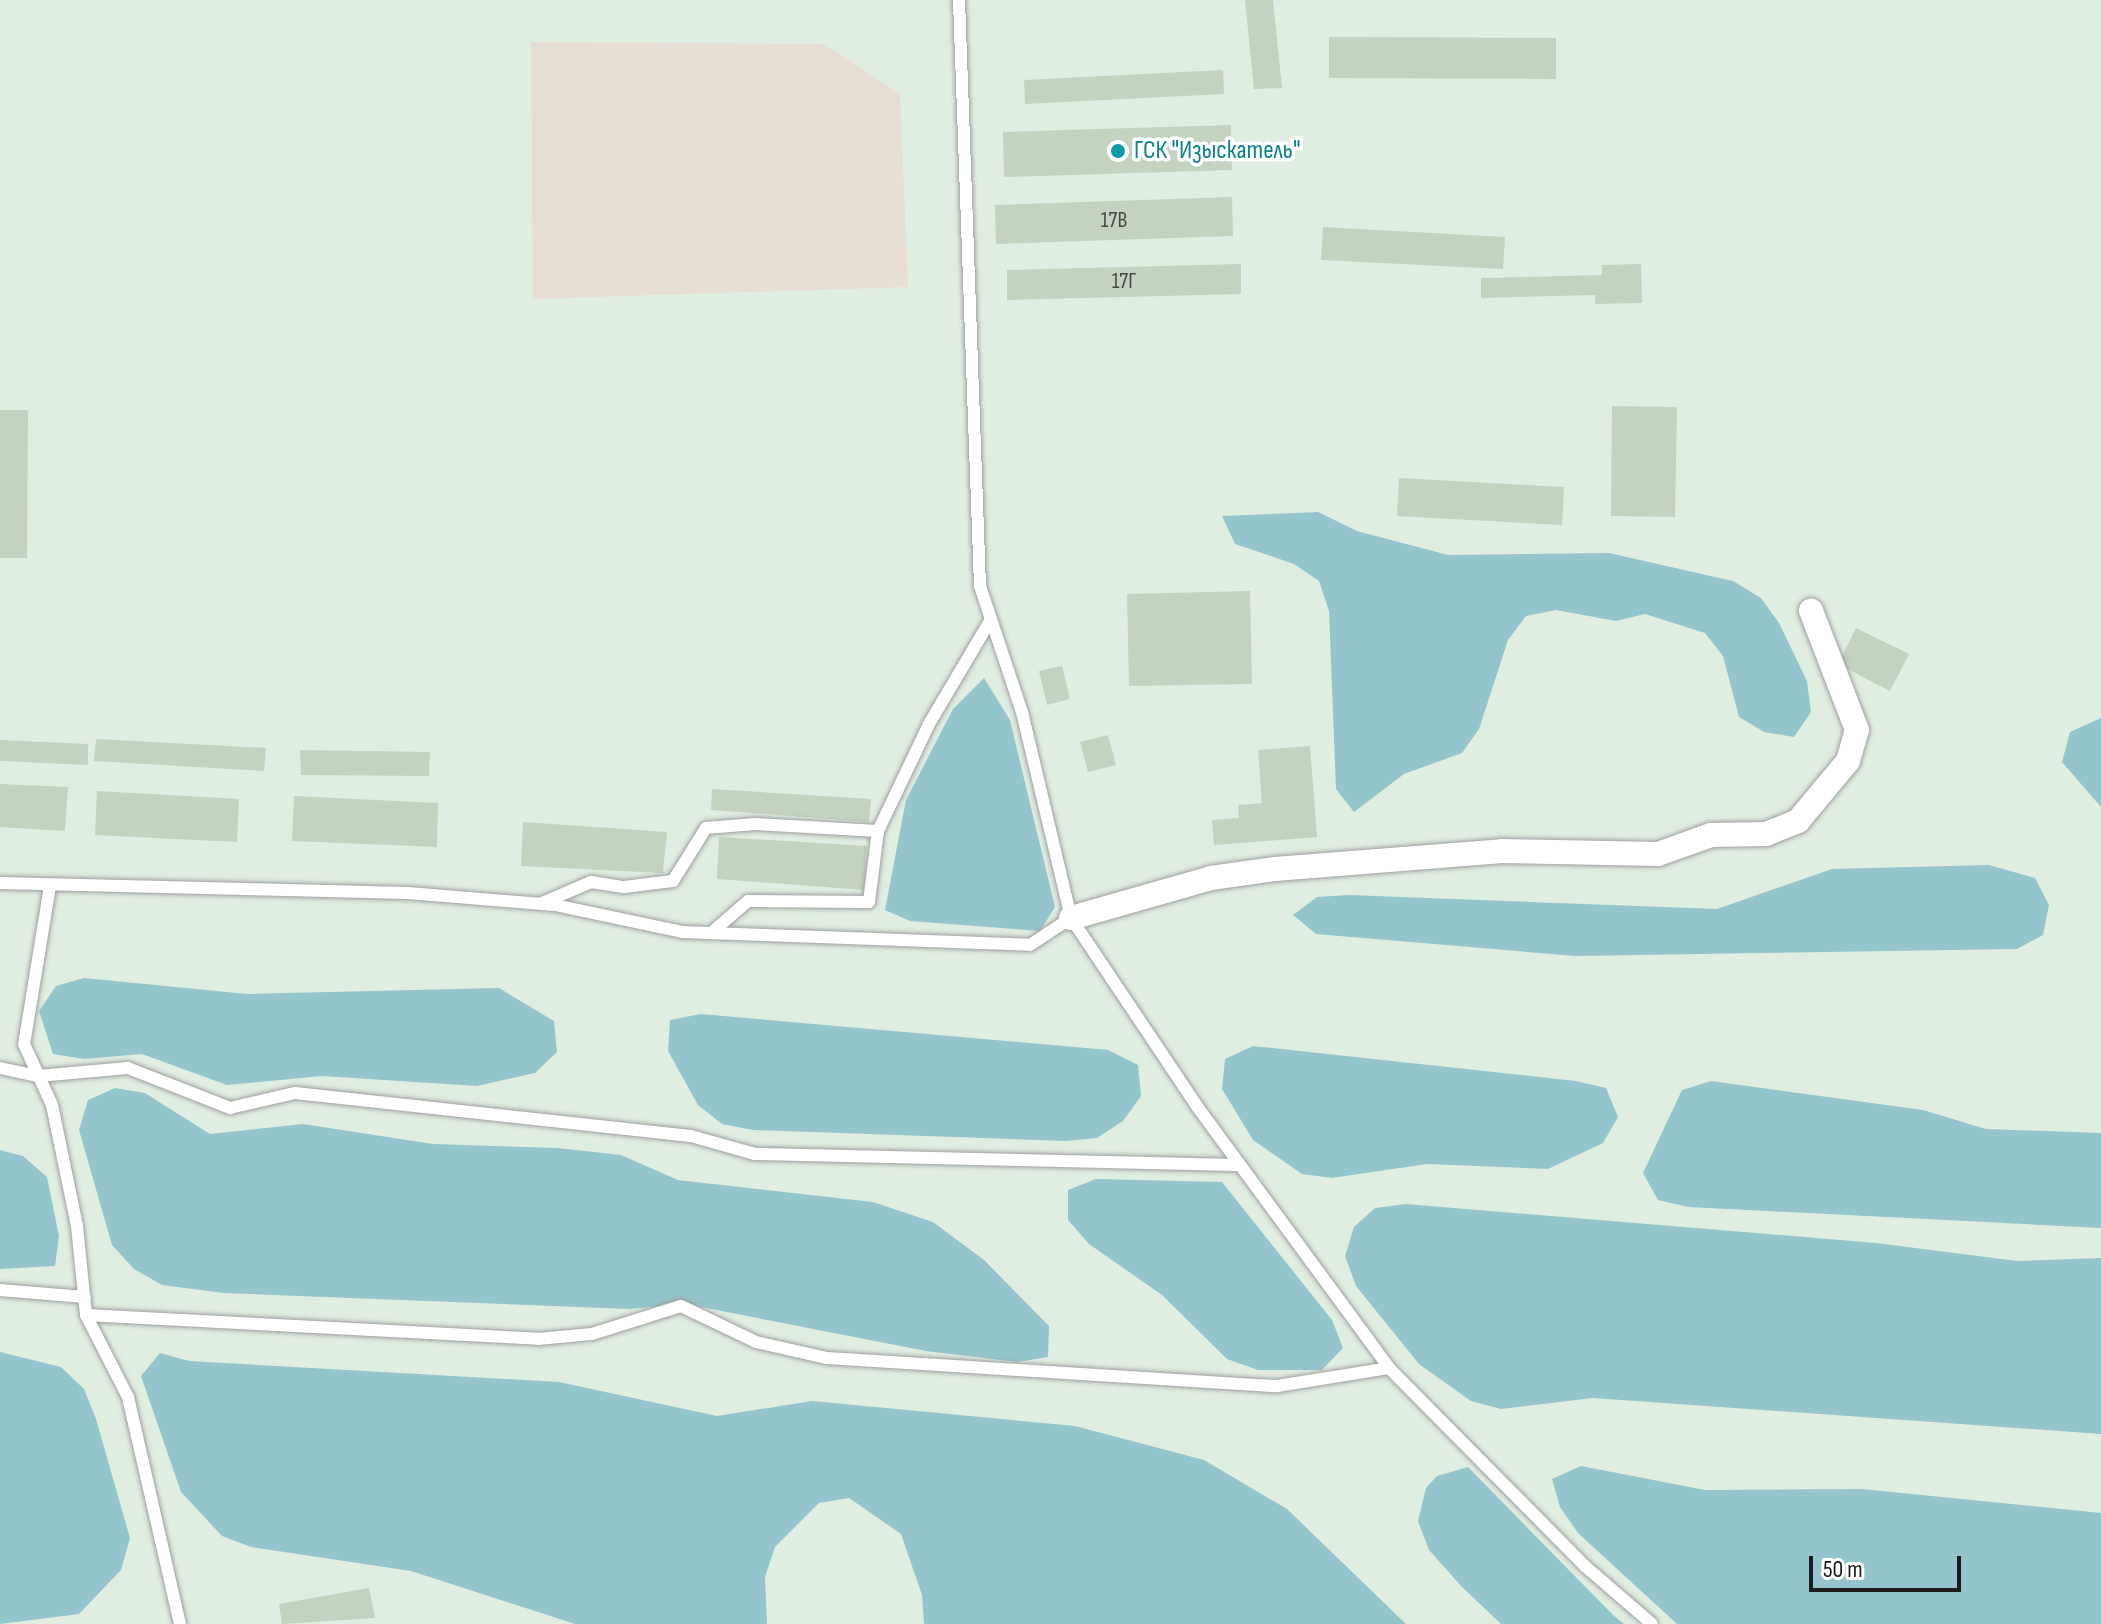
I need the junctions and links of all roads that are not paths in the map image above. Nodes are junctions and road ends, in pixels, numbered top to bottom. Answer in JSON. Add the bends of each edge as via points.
{"nodes":[{"id":1,"x":959,"y":0,"type":"edge"},
{"id":2,"x":1811,"y":611,"type":"dead end"},
{"id":3,"x":991,"y":619,"type":"junction"},
{"id":4,"x":878,"y":831,"type":"junction"},
{"id":5,"x":0,"y":883,"type":"edge"},
{"id":6,"x":50,"y":886,"type":"junction"},
{"id":7,"x":541,"y":904,"type":"junction"},
{"id":8,"x":1071,"y":918,"type":"junction"},
{"id":9,"x":711,"y":933,"type":"junction"},
{"id":10,"x":0,"y":1068,"type":"edge"},
{"id":11,"x":38,"y":1076,"type":"junction"},
{"id":12,"x":1240,"y":1165,"type":"junction"},
{"id":13,"x":0,"y":1290,"type":"edge"},
{"id":14,"x":85,"y":1297,"type":"junction"},
{"id":15,"x":86,"y":1315,"type":"junction"},
{"id":16,"x":1389,"y":1368,"type":"junction"},
{"id":17,"x":180,"y":1624,"type":"edge"},
{"id":18,"x":1652,"y":1624,"type":"edge"}],
"edges":[{"from":1,"to":3,"type":"lane","via":[[980,586]]},
{"from":2,"to":8,"type":"street","via":[[1857,730],[1848,761],[1798,821],[1766,834],[1711,835],[1658,854],[1502,851],[1275,869],[1211,878]]},
{"from":3,"to":4,"type":"lane","via":[[929,724]]},
{"from":3,"to":8,"type":"lane","via":[[1022,712]]},
{"from":4,"to":7,"type":"lane","via":[[706,828],[673,881],[624,887],[591,882]]},
{"from":4,"to":9,"type":"lane","via":[[869,902],[748,901]]},
{"from":5,"to":6,"type":"lane"},
{"from":6,"to":7,"type":"lane","via":[[408,893]]},
{"from":6,"to":11,"type":"lane","via":[[24,1044]]},
{"from":7,"to":9,"type":"lane"},
{"from":8,"to":9,"type":"lane","via":[[1030,945]]},
{"from":8,"to":12,"type":"lane"},
{"from":10,"to":11,"type":"lane"},
{"from":11,"to":12,"type":"lane","via":[[128,1068],[230,1108],[295,1093],[691,1136],[755,1154]]},
{"from":11,"to":14,"type":"lane","via":[[52,1105],[77,1226]]},
{"from":12,"to":16,"type":"lane"},
{"from":13,"to":14,"type":"lane"},
{"from":14,"to":15,"type":"lane"},
{"from":15,"to":16,"type":"lane","via":[[538,1339],[592,1334],[681,1306],[756,1342],[827,1358],[1277,1386]]},
{"from":15,"to":17,"type":"lane","via":[[128,1397]]},
{"from":16,"to":18,"type":"lane","via":[[1586,1567]]}]}
